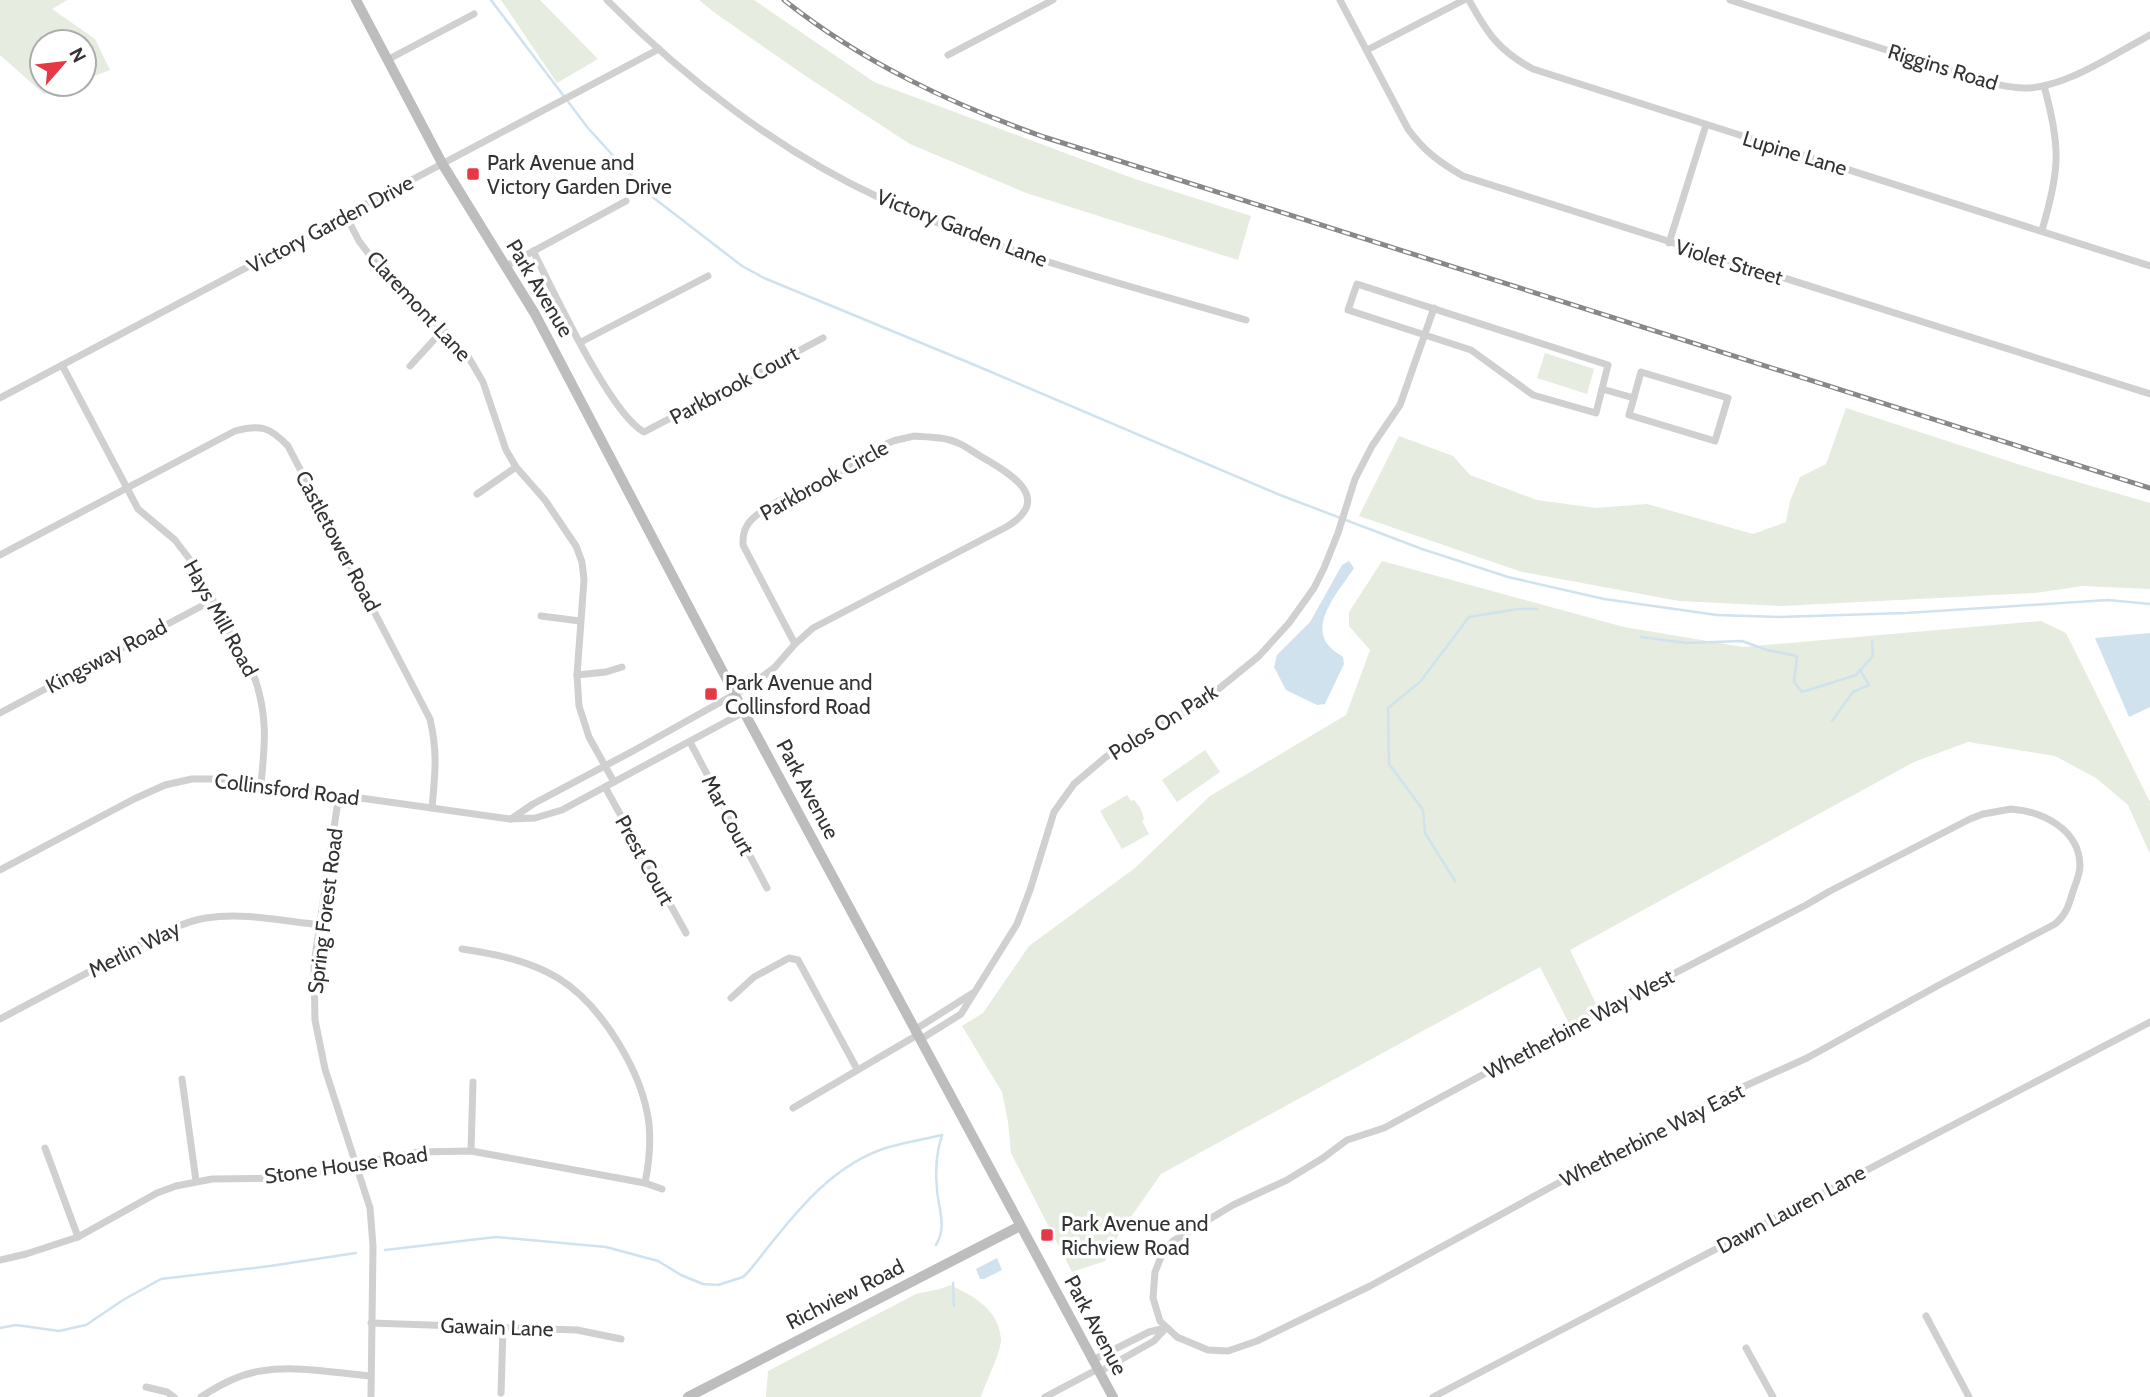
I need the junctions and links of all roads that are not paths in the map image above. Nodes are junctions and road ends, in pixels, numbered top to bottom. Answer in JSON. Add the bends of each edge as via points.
{"nodes":[{"id":1,"x":356,"y":0,"type":"edge"},
{"id":2,"x":607,"y":0,"type":"edge"},
{"id":3,"x":1053,"y":0,"type":"edge"},
{"id":4,"x":1340,"y":0,"type":"edge"},
{"id":5,"x":1467,"y":0,"type":"edge"},
{"id":6,"x":1730,"y":0,"type":"edge"},
{"id":7,"x":474,"y":13,"type":"dead end"},
{"id":8,"x":2150,"y":35,"type":"edge"},
{"id":9,"x":659,"y":49,"type":"junction"},
{"id":10,"x":1367,"y":50,"type":"junction"},
{"id":11,"x":948,"y":55,"type":"dead end"},
{"id":12,"x":387,"y":60,"type":"junction"},
{"id":13,"x":2044,"y":86,"type":"junction"},
{"id":14,"x":1706,"y":125,"type":"junction"},
{"id":15,"x":443,"y":165,"type":"junction"},
{"id":16,"x":626,"y":201,"type":"dead end"},
{"id":17,"x":346,"y":216,"type":"junction"},
{"id":18,"x":2042,"y":230,"type":"junction"},
{"id":19,"x":1669,"y":243,"type":"junction"},
{"id":20,"x":533,"y":251,"type":"junction"},
{"id":21,"x":506,"y":266,"type":"junction"},
{"id":22,"x":2150,"y":266,"type":"edge"},
{"id":23,"x":708,"y":276,"type":"dead end"},
{"id":24,"x":1434,"y":308,"type":"junction"},
{"id":25,"x":1246,"y":320,"type":"dead end"},
{"id":26,"x":443,"y":330,"type":"junction"},
{"id":27,"x":1425,"y":335,"type":"junction"},
{"id":28,"x":823,"y":338,"type":"dead end"},
{"id":29,"x":581,"y":342,"type":"junction"},
{"id":30,"x":62,"y":365,"type":"junction"},
{"id":31,"x":410,"y":366,"type":"dead end"},
{"id":32,"x":1602,"y":389,"type":"junction"},
{"id":33,"x":2150,"y":394,"type":"edge"},
{"id":34,"x":0,"y":398,"type":"edge"},
{"id":35,"x":1634,"y":398,"type":"junction"},
{"id":36,"x":516,"y":467,"type":"junction"},
{"id":37,"x":127,"y":488,"type":"junction"},
{"id":38,"x":477,"y":494,"type":"dead end"},
{"id":39,"x":0,"y":555,"type":"edge"},
{"id":40,"x":213,"y":600,"type":"junction"},
{"id":41,"x":541,"y":616,"type":"dead end"},
{"id":42,"x":580,"y":621,"type":"junction"},
{"id":43,"x":795,"y":644,"type":"junction"},
{"id":44,"x":622,"y":667,"type":"dead end"},
{"id":45,"x":577,"y":675,"type":"junction"},
{"id":46,"x":735,"y":695,"type":"junction"},
{"id":47,"x":744,"y":712,"type":"junction"},
{"id":48,"x":0,"y":713,"type":"edge"},
{"id":49,"x":690,"y":742,"type":"junction"},
{"id":50,"x":633,"y":751,"type":"junction"},
{"id":51,"x":605,"y":766,"type":"junction"},
{"id":52,"x":642,"y":768,"type":"junction"},
{"id":53,"x":614,"y":782,"type":"junction"},
{"id":54,"x":261,"y":784,"type":"junction"},
{"id":55,"x":605,"y":787,"type":"junction"},
{"id":56,"x":339,"y":794,"type":"junction"},
{"id":57,"x":432,"y":808,"type":"junction"},
{"id":58,"x":510,"y":819,"type":"junction"},
{"id":59,"x":2073,"y":842,"type":"joint"},
{"id":60,"x":0,"y":870,"type":"edge"},
{"id":61,"x":767,"y":888,"type":"dead end"},
{"id":62,"x":320,"y":925,"type":"junction"},
{"id":63,"x":685,"y":933,"type":"dead end"},
{"id":64,"x":461,"y":948,"type":"dead end"},
{"id":65,"x":731,"y":998,"type":"dead end"},
{"id":66,"x":0,"y":1020,"type":"edge"},
{"id":67,"x":2150,"y":1022,"type":"edge"},
{"id":68,"x":919,"y":1034,"type":"junction"},
{"id":69,"x":857,"y":1069,"type":"junction"},
{"id":70,"x":182,"y":1079,"type":"dead end"},
{"id":71,"x":472,"y":1082,"type":"dead end"},
{"id":72,"x":793,"y":1108,"type":"dead end"},
{"id":73,"x":45,"y":1149,"type":"dead end"},
{"id":74,"x":471,"y":1151,"type":"junction"},
{"id":75,"x":358,"y":1165,"type":"junction"},
{"id":76,"x":195,"y":1181,"type":"junction"},
{"id":77,"x":645,"y":1183,"type":"junction"},
{"id":78,"x":662,"y":1189,"type":"dead end"},
{"id":79,"x":1020,"y":1226,"type":"junction"},
{"id":80,"x":78,"y":1237,"type":"junction"},
{"id":81,"x":0,"y":1260,"type":"edge"},
{"id":82,"x":1926,"y":1316,"type":"dead end"},
{"id":83,"x":371,"y":1324,"type":"junction"},
{"id":84,"x":503,"y":1328,"type":"junction"},
{"id":85,"x":1166,"y":1328,"type":"junction"},
{"id":86,"x":621,"y":1339,"type":"dead end"},
{"id":87,"x":1746,"y":1349,"type":"dead end"},
{"id":88,"x":1097,"y":1367,"type":"junction"},
{"id":89,"x":370,"y":1376,"type":"junction"},
{"id":90,"x":146,"y":1387,"type":"dead end"},
{"id":91,"x":501,"y":1393,"type":"dead end"},
{"id":92,"x":174,"y":1397,"type":"edge"},
{"id":93,"x":201,"y":1397,"type":"edge"},
{"id":94,"x":371,"y":1397,"type":"edge"},
{"id":95,"x":688,"y":1397,"type":"edge"},
{"id":96,"x":1045,"y":1397,"type":"edge"},
{"id":97,"x":1113,"y":1397,"type":"edge"},
{"id":98,"x":1433,"y":1397,"type":"edge"},
{"id":99,"x":1773,"y":1397,"type":"edge"},
{"id":100,"x":1969,"y":1397,"type":"edge"}],
"edges":[{"from":1,"to":12,"type":"main road","name":"Park Avenue"},
{"from":2,"to":9,"type":"street","name":"Victory Garden Lane"},
{"from":3,"to":11,"type":"street"},
{"from":4,"to":10,"type":"street","name":"Violet Street"},
{"from":5,"to":10,"type":"street"},
{"from":5,"to":14,"type":"street","name":"Lupine Lane","via":[[1494,41],[1525,65]]},
{"from":6,"to":13,"type":"street","name":"Riggins Road","via":[[1990,83]]},
{"from":7,"to":12,"type":"street"},
{"from":8,"to":13,"type":"street","name":"Riggins Road","via":[[2063,81]]},
{"from":9,"to":15,"type":"street","name":"Victory Garden Drive"},
{"from":9,"to":25,"type":"street","name":"Victory Garden Lane","via":[[701,86],[797,153],[878,198],[1071,269]]},
{"from":10,"to":19,"type":"street","name":"Violet Street","via":[[1408,129],[1439,162],[1462,176]]},
{"from":12,"to":15,"type":"main road","name":"Park Avenue"},
{"from":13,"to":18,"type":"street","via":[[2057,145],[2054,192]]},
{"from":14,"to":18,"type":"street","name":"Lupine Lane"},
{"from":14,"to":19,"type":"street"},
{"from":15,"to":17,"type":"street","name":"Victory Garden Drive"},
{"from":15,"to":21,"type":"main road","name":"Park Avenue"},
{"from":16,"to":20,"type":"street"},
{"from":17,"to":26,"type":"street","name":"Claremont Lane","via":[[379,266]]},
{"from":17,"to":30,"type":"street","name":"Victory Garden Drive"},
{"from":18,"to":22,"type":"street","name":"Lupine Lane"},
{"from":19,"to":33,"type":"street","name":"Violet Street"},
{"from":20,"to":21,"type":"street"},
{"from":20,"to":29,"type":"street"},
{"from":21,"to":46,"type":"main road","name":"Park Avenue"},
{"from":23,"to":29,"type":"street"},
{"from":24,"to":27,"type":"street","name":"Polos On Park"},
{"from":24,"to":27,"type":"street","via":[[1357,284],[1348,310]]},
{"from":24,"to":32,"type":"street","via":[[1608,365]]},
{"from":26,"to":31,"type":"street"},
{"from":26,"to":36,"type":"street","name":"Claremont Lane","via":[[469,358],[483,382]]},
{"from":27,"to":32,"type":"street","via":[[1471,350],[1533,395],[1595,414]]},
{"from":27,"to":68,"type":"street","name":"Polos On Park","via":[[1400,405],[1363,460],[1324,568],[1289,623],[1259,656],[1205,700],[1107,756],[1074,784],[1054,813],[1017,923],[974,992]]},
{"from":28,"to":29,"type":"street","name":"Parkbrook Court","via":[[644,432],[625,415],[601,381]]},
{"from":30,"to":34,"type":"street","name":"Victory Garden Drive"},
{"from":30,"to":37,"type":"street","name":"Hays Mill Road"},
{"from":32,"to":35,"type":"street"},
{"from":35,"to":35,"type":"street","via":[[1629,415],[1715,441],[1728,398],[1641,372]]},
{"from":36,"to":38,"type":"street"},
{"from":36,"to":42,"type":"street","name":"Claremont Lane","via":[[545,499],[579,554],[584,580]]},
{"from":37,"to":39,"type":"street","name":"Castletower Road"},
{"from":37,"to":40,"type":"street","name":"Hays Mill Road","via":[[138,509],[175,540]]},
{"from":37,"to":57,"type":"street","name":"Castletower Road","via":[[242,429],[264,428],[282,439],[430,719],[437,762]]},
{"from":40,"to":48,"type":"street","name":"Kingsway Road"},
{"from":40,"to":54,"type":"street","name":"Hays Mill Road","via":[[261,695],[265,737]]},
{"from":41,"to":42,"type":"street"},
{"from":42,"to":45,"type":"street","name":"Claremont Lane"},
{"from":43,"to":43,"type":"street","name":"Parkbrook Circle","via":[[813,628],[1014,522],[1027,505],[1023,486],[957,443],[914,436],[873,450],[755,517],[743,534],[743,545]]},
{"from":43,"to":46,"type":"street","name":"Parkbrook Circle","via":[[775,667]]},
{"from":44,"to":45,"type":"street"},
{"from":45,"to":51,"type":"street","name":"Claremont Lane","via":[[582,719]]},
{"from":46,"to":47,"type":"main road","name":"Park Avenue"},
{"from":46,"to":50,"type":"street"},
{"from":47,"to":49,"type":"street","name":"Collinsford Road"},
{"from":47,"to":68,"type":"main road","name":"Park Avenue"},
{"from":49,"to":52,"type":"street","name":"Collinsford Road"},
{"from":49,"to":61,"type":"street","name":"Mar Court"},
{"from":50,"to":51,"type":"street"},
{"from":50,"to":52,"type":"street"},
{"from":51,"to":53,"type":"street","name":"Claremont Lane"},
{"from":51,"to":58,"type":"street"},
{"from":52,"to":53,"type":"street","name":"Collinsford Road"},
{"from":53,"to":55,"type":"street","name":"Collinsford Road"},
{"from":54,"to":56,"type":"street","name":"Collinsford Road"},
{"from":54,"to":60,"type":"street","name":"Collinsford Road","via":[[192,779],[165,785]]},
{"from":55,"to":58,"type":"street","name":"Collinsford Road","via":[[562,810]]},
{"from":55,"to":63,"type":"street","name":"Prest Court"},
{"from":56,"to":57,"type":"street","name":"Collinsford Road"},
{"from":56,"to":62,"type":"street","name":"Spring Forest Road"},
{"from":57,"to":58,"type":"street","name":"Collinsford Road"},
{"from":59,"to":85,"type":"street","name":"Whetherbine Way East","via":[[2080,865],[2064,917],[1807,1058],[1714,1100],[1370,1286],[1257,1341],[1219,1352],[1198,1347]]},
{"from":59,"to":85,"type":"street","name":"Whetherbine Way West","via":[[2063,828],[2034,812],[2011,809],[1983,814],[1384,1128],[1347,1140],[1287,1180],[1233,1205],[1167,1247],[1158,1261],[1153,1288],[1156,1311]]},
{"from":62,"to":66,"type":"street","name":"Merlin Way","via":[[230,916],[183,924]]},
{"from":62,"to":75,"type":"street","name":"Spring Forest Road","via":[[314,964],[315,1020],[325,1069]]},
{"from":64,"to":77,"type":"street","via":[[536,967],[582,997],[601,1018],[635,1075],[645,1106],[649,1148]]},
{"from":65,"to":69,"type":"street","via":[[754,977],[794,958]]},
{"from":67,"to":98,"type":"street","name":"Dawn Lauren Lane"},
{"from":68,"to":69,"type":"street","name":"Polos On Park"},
{"from":68,"to":79,"type":"main road","name":"Park Avenue"},
{"from":69,"to":72,"type":"street","name":"Polos On Park"},
{"from":70,"to":76,"type":"street"},
{"from":71,"to":74,"type":"street"},
{"from":73,"to":80,"type":"street"},
{"from":74,"to":75,"type":"street","name":"Stone House Road","via":[[419,1152]]},
{"from":74,"to":77,"type":"street","name":"Stone House Road"},
{"from":75,"to":76,"type":"street","name":"Stone House Road","via":[[286,1178]]},
{"from":75,"to":83,"type":"street","name":"Spring Forest Road","via":[[370,1208]]},
{"from":76,"to":80,"type":"street","name":"Stone House Road","via":[[157,1193]]},
{"from":77,"to":78,"type":"street","name":"Stone House Road"},
{"from":79,"to":88,"type":"main road","name":"Park Avenue"},
{"from":79,"to":95,"type":"main road","name":"Richview Road"},
{"from":80,"to":81,"type":"street","name":"Stone House Road"},
{"from":82,"to":100,"type":"street"},
{"from":83,"to":84,"type":"street","name":"Gawain Lane"},
{"from":83,"to":89,"type":"street","name":"Spring Forest Road"},
{"from":84,"to":86,"type":"street","name":"Gawain Lane","via":[[577,1330]]},
{"from":84,"to":91,"type":"street"},
{"from":85,"to":88,"type":"street","via":[[1149,1332]]},
{"from":85,"to":88,"type":"street","via":[[1154,1341]]},
{"from":87,"to":99,"type":"street"},
{"from":88,"to":96,"type":"street"},
{"from":88,"to":97,"type":"main road","name":"Park Avenue"},
{"from":89,"to":93,"type":"street","via":[[261,1370],[221,1384]]},
{"from":89,"to":94,"type":"street","name":"Spring Forest Road"},
{"from":90,"to":92,"type":"street"}]}
